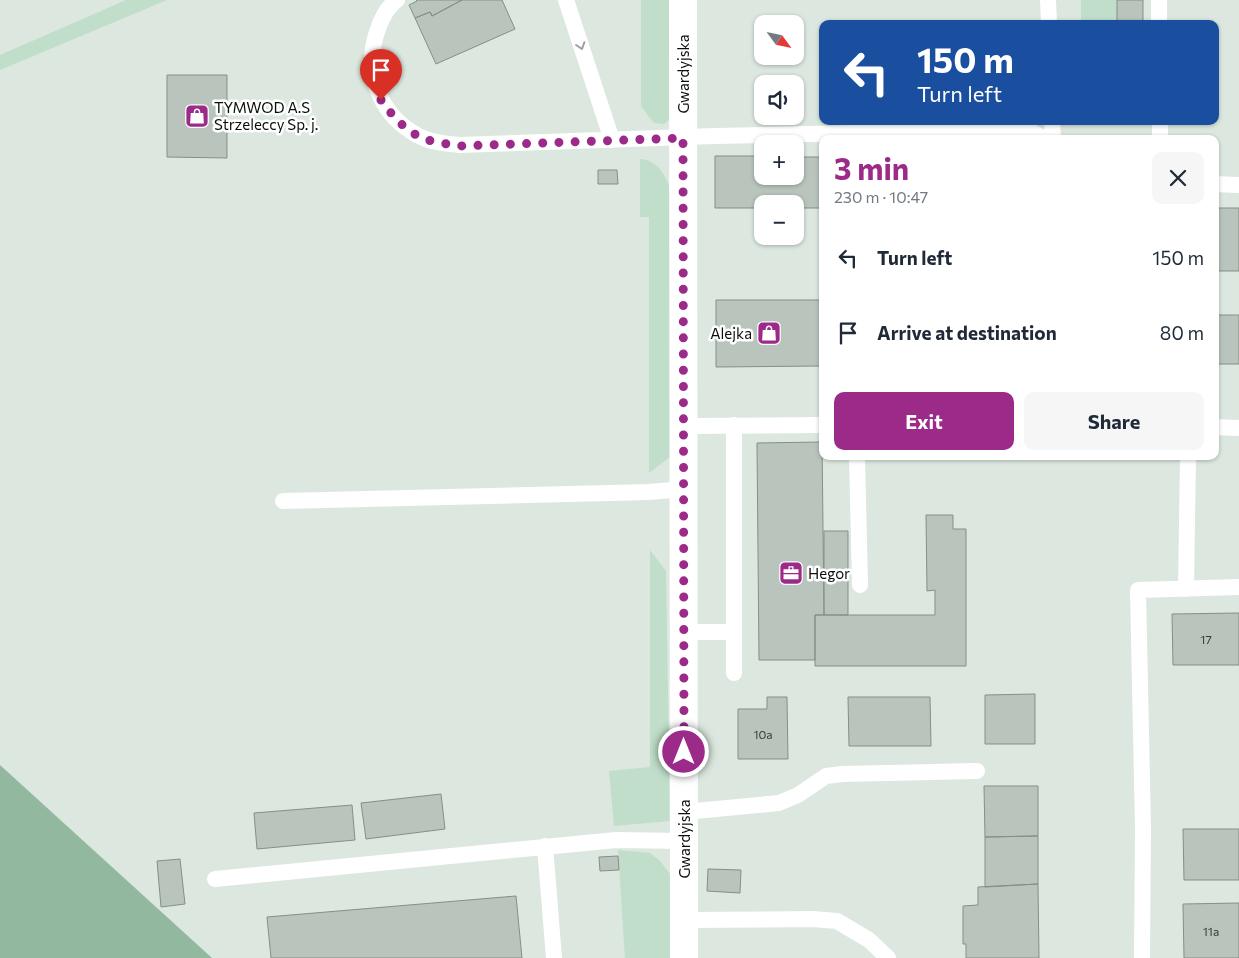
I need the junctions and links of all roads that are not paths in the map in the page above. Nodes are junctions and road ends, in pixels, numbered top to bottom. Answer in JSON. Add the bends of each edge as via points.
{"nodes":[{"id":1,"x":397,"y":0,"type":"edge"},
{"id":2,"x":566,"y":0,"type":"edge"},
{"id":3,"x":683,"y":0,"type":"edge"},
{"id":4,"x":1048,"y":0,"type":"edge"},
{"id":5,"x":1159,"y":0,"type":"edge"},
{"id":6,"x":1049,"y":20,"type":"edge"},
{"id":7,"x":1159,"y":20,"type":"edge"},
{"id":8,"x":1037,"y":135,"type":"edge"},
{"id":9,"x":683,"y":138,"type":"junction"},
{"id":10,"x":612,"y":140,"type":"junction"},
{"id":11,"x":1219,"y":184,"type":"edge"},
{"id":12,"x":1239,"y":185,"type":"edge"},
{"id":13,"x":734,"y":425,"type":"junction"},
{"id":14,"x":819,"y":425,"type":"edge"},
{"id":15,"x":684,"y":426,"type":"junction"},
{"id":16,"x":1219,"y":428,"type":"edge"},
{"id":17,"x":1239,"y":428,"type":"edge"},
{"id":18,"x":857,"y":460,"type":"edge"},
{"id":19,"x":1188,"y":460,"type":"edge"},
{"id":20,"x":684,"y":489,"type":"junction"},
{"id":21,"x":283,"y":501,"type":"dead end"},
{"id":22,"x":860,"y":585,"type":"dead end"},
{"id":23,"x":1239,"y":588,"type":"edge"},
{"id":24,"x":1186,"y":589,"type":"junction"},
{"id":25,"x":684,"y":632,"type":"junction"},
{"id":26,"x":734,"y":632,"type":"junction"},
{"id":27,"x":734,"y":673,"type":"dead end"},
{"id":28,"x":977,"y":771,"type":"dead end"},
{"id":29,"x":684,"y":812,"type":"junction"},
{"id":30,"x":684,"y":841,"type":"junction"},
{"id":31,"x":545,"y":846,"type":"junction"},
{"id":32,"x":215,"y":879,"type":"dead end"},
{"id":33,"x":684,"y":920,"type":"junction"},
{"id":34,"x":554,"y":958,"type":"edge"},
{"id":35,"x":684,"y":958,"type":"edge"},
{"id":36,"x":888,"y":958,"type":"edge"},
{"id":37,"x":1142,"y":958,"type":"edge"}],
"edges":[{"from":1,"to":10,"type":"lane","via":[[380,23],[373,43],[372,65],[381,100],[411,132],[428,140],[459,146]]},
{"from":2,"to":10,"type":"lane","one_way":true},
{"from":3,"to":9,"type":"street","name":"Gwardyjska"},
{"from":4,"to":6,"type":"lane"},
{"from":5,"to":7,"type":"lane"},
{"from":8,"to":9,"type":"lane","via":[[1027,129]]},
{"from":9,"to":10,"type":"lane"},
{"from":9,"to":15,"type":"street","name":"Gwardyjska"},
{"from":11,"to":12,"type":"lane"},
{"from":13,"to":14,"type":"lane"},
{"from":13,"to":15,"type":"lane"},
{"from":13,"to":26,"type":"lane"},
{"from":15,"to":20,"type":"street","name":"Gwardyjska"},
{"from":16,"to":17,"type":"lane"},
{"from":18,"to":22,"type":"lane"},
{"from":19,"to":24,"type":"lane"},
{"from":20,"to":21,"type":"lane"},
{"from":20,"to":25,"type":"street","name":"Gwardyjska"},
{"from":23,"to":24,"type":"lane"},
{"from":24,"to":37,"type":"lane","via":[[1138,590]]},
{"from":25,"to":26,"type":"lane"},
{"from":25,"to":29,"type":"street","name":"Gwardyjska"},
{"from":26,"to":27,"type":"lane"},
{"from":28,"to":29,"type":"lane","via":[[826,776],[798,795],[779,803]]},
{"from":29,"to":30,"type":"street","name":"Gwardyjska"},
{"from":30,"to":31,"type":"lane","via":[[616,840]]},
{"from":30,"to":33,"type":"street","name":"Gwardyjska"},
{"from":31,"to":32,"type":"lane"},
{"from":31,"to":34,"type":"lane"},
{"from":33,"to":35,"type":"street","name":"Gwardyjska"},
{"from":33,"to":36,"type":"lane","via":[[837,921],[869,940]]}]}
